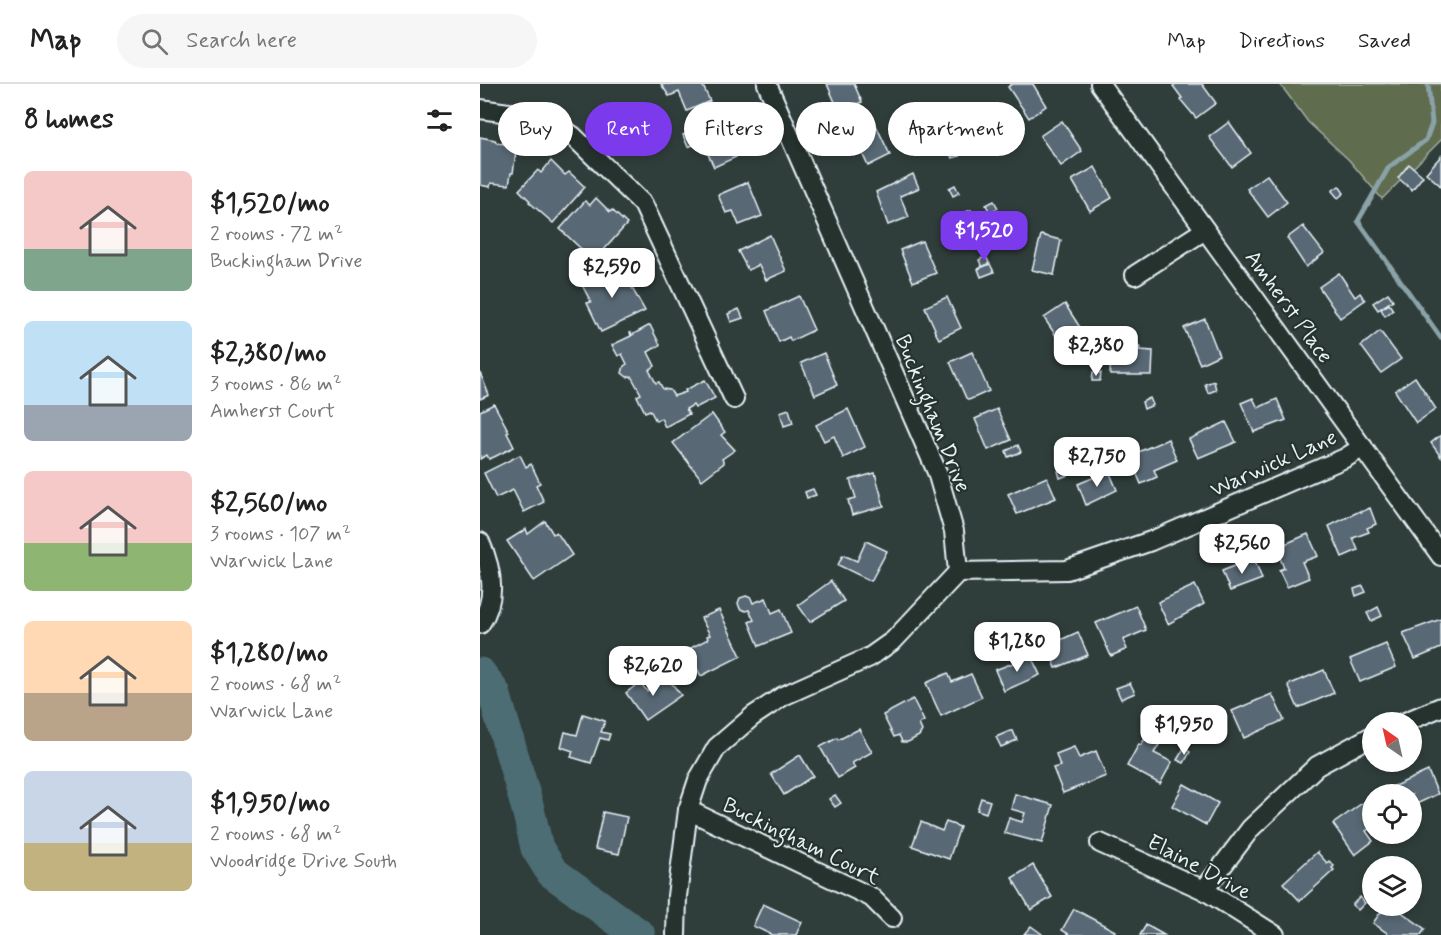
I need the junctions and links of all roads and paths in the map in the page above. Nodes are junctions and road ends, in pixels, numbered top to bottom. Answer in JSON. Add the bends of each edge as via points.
{"nodes":[{"id":1,"x":767,"y":84,"type":"edge"},
{"id":2,"x":1100,"y":84,"type":"edge"},
{"id":3,"x":480,"y":109,"type":"edge"},
{"id":4,"x":1205,"y":230,"type":"junction"},
{"id":5,"x":1135,"y":275,"type":"dead end"},
{"id":6,"x":734,"y":399,"type":"dead end"},
{"id":7,"x":1363,"y":447,"type":"junction"},
{"id":8,"x":480,"y":542,"type":"edge"},
{"id":9,"x":1441,"y":556,"type":"edge"},
{"id":10,"x":958,"y":572,"type":"junction"},
{"id":11,"x":481,"y":622,"type":"edge"},
{"id":12,"x":1441,"y":706,"type":"edge"},
{"id":13,"x":1422,"y":714,"type":"edge"},
{"id":14,"x":1362,"y":741,"type":"edge"},
{"id":15,"x":688,"y":810,"type":"junction"},
{"id":16,"x":1100,"y":843,"type":"dead end"},
{"id":17,"x":1204,"y":890,"type":"junction"},
{"id":18,"x":892,"y":918,"type":"dead end"},
{"id":19,"x":676,"y":935,"type":"edge"},
{"id":20,"x":1275,"y":935,"type":"edge"}],
"edges":[{"from":1,"to":10,"type":"street","name":"Buckingham Drive","via":[[937,472],[954,531]]},
{"from":2,"to":4,"type":"street","name":"Amherst Place"},
{"from":3,"to":6,"type":"street","via":[[546,118],[573,136],[643,204]]},
{"from":4,"to":5,"type":"street"},
{"from":4,"to":7,"type":"street","name":"Amherst Place"},
{"from":7,"to":9,"type":"street","name":"Amherst Place"},
{"from":7,"to":10,"type":"street","name":"Warwick Lane","via":[[1151,541],[1067,570]]},
{"from":8,"to":11,"type":"street","via":[[493,586]]},
{"from":10,"to":15,"type":"street","via":[[894,640],[870,657],[783,696],[717,747],[698,780]]},
{"from":12,"to":13,"type":"street"},
{"from":14,"to":17,"type":"street","via":[[1317,766],[1251,828]]},
{"from":15,"to":18,"type":"street","name":"Buckingham Court","via":[[871,897]]},
{"from":15,"to":19,"type":"street"},
{"from":16,"to":17,"type":"street","name":"Elaine Drive"},
{"from":17,"to":20,"type":"street","name":"Elaine Drive"}]}
